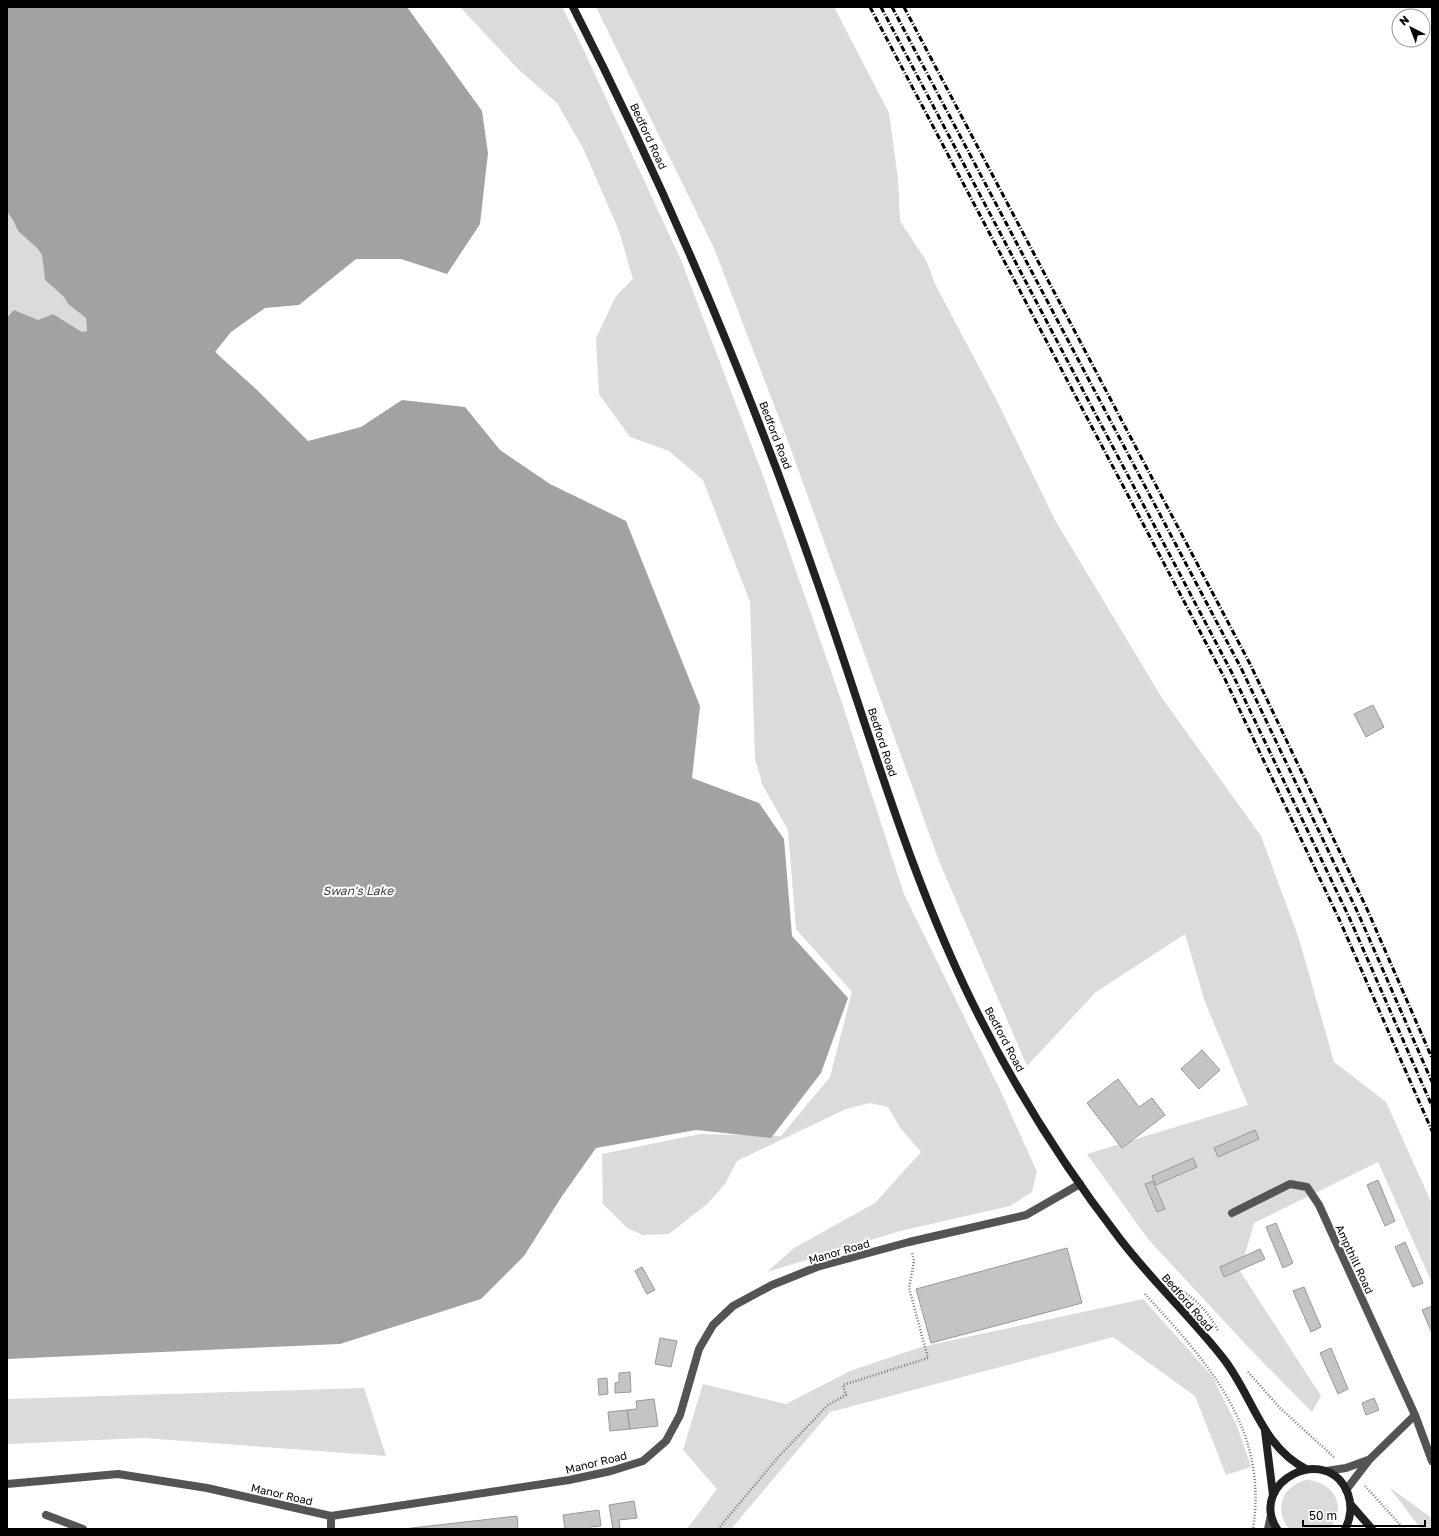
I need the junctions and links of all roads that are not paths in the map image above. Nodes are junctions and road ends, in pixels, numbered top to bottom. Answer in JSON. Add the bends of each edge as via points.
{"nodes":[{"id":1,"x":573,"y":7,"type":"edge"},
{"id":2,"x":1080,"y":1184,"type":"junction"},
{"id":3,"x":1232,"y":1213,"type":"dead end"},
{"id":4,"x":1414,"y":1416,"type":"junction"},
{"id":5,"x":1265,"y":1431,"type":"junction"},
{"id":6,"x":1369,"y":1460,"type":"junction"},
{"id":7,"x":1432,"y":1461,"type":"edge"},
{"id":8,"x":1306,"y":1469,"type":"junction"},
{"id":9,"x":1326,"y":1471,"type":"junction"},
{"id":10,"x":7,"y":1484,"type":"edge"},
{"id":11,"x":1346,"y":1490,"type":"junction"},
{"id":12,"x":1273,"y":1496,"type":"junction"},
{"id":13,"x":1351,"y":1505,"type":"junction"},
{"id":14,"x":46,"y":1515,"type":"dead end"},
{"id":15,"x":1271,"y":1515,"type":"junction"},
{"id":16,"x":331,"y":1516,"type":"junction"},
{"id":17,"x":83,"y":1529,"type":"edge"},
{"id":18,"x":331,"y":1529,"type":"edge"},
{"id":19,"x":1268,"y":1529,"type":"edge"},
{"id":20,"x":1277,"y":1529,"type":"edge"},
{"id":21,"x":1345,"y":1529,"type":"edge"},
{"id":22,"x":1372,"y":1529,"type":"edge"}],
"edges":[{"from":1,"to":2,"type":"main road","name":"Bedford Road","via":[[651,165],[731,350],[796,522],[910,856],[946,944],[986,1029],[1022,1093]]},
{"from":2,"to":5,"type":"main road","name":"Bedford Road","via":[[1121,1240],[1223,1358],[1243,1387]]},
{"from":2,"to":16,"type":"street","name":"Manor Road","via":[[1026,1215],[909,1242],[817,1267],[772,1285],[733,1306],[712,1325],[699,1349],[680,1415],[666,1441],[643,1461],[610,1472],[569,1480]]},
{"from":3,"to":4,"type":"street","name":"Ampthill Road","via":[[1290,1184],[1307,1188],[1319,1205]]},
{"from":4,"to":6,"type":"street"},
{"from":4,"to":7,"type":"street","name":"Ampthill Road"},
{"from":5,"to":8,"type":"main road","name":"Bedford Road","via":[[1281,1452],[1292,1462]]},
{"from":5,"to":12,"type":"main road","name":"Bedford Road"},
{"from":6,"to":9,"type":"street","via":[[1346,1468]]},
{"from":6,"to":11,"type":"street"},
{"from":8,"to":9,"type":"main road"},
{"from":8,"to":12,"type":"main road","via":[[1286,1477]]},
{"from":9,"to":11,"type":"main road"},
{"from":10,"to":16,"type":"street","name":"Manor Road","via":[[118,1474],[207,1488]]},
{"from":11,"to":13,"type":"main road"},
{"from":12,"to":15,"type":"main road"},
{"from":13,"to":21,"type":"main road"},
{"from":13,"to":22,"type":"main road"},
{"from":14,"to":17,"type":"street"},
{"from":15,"to":19,"type":"street"},
{"from":15,"to":20,"type":"main road"},
{"from":16,"to":18,"type":"street"}]}
